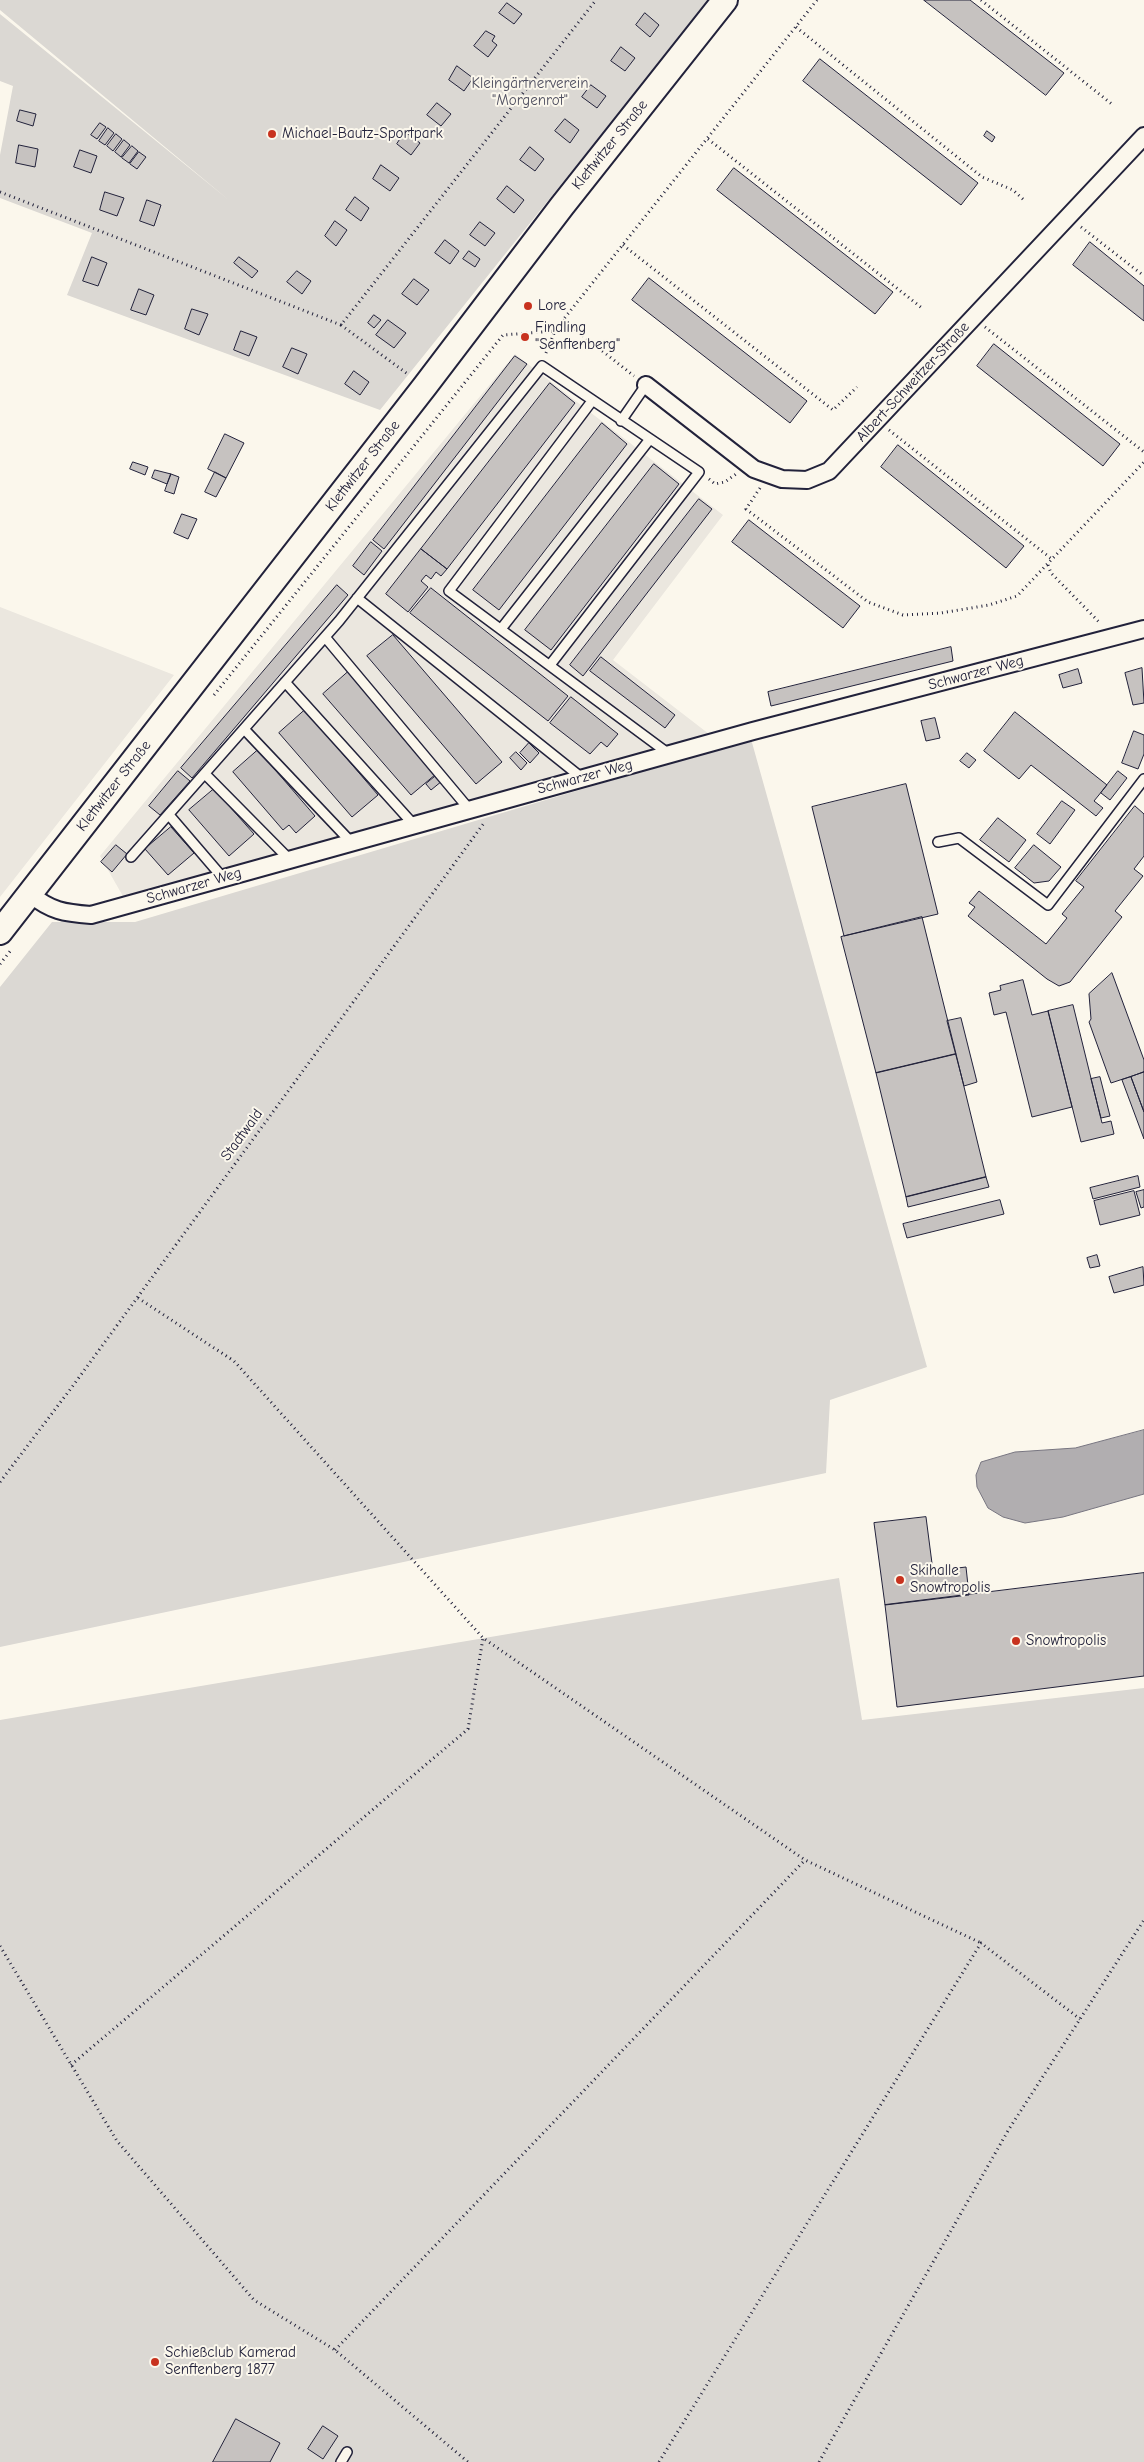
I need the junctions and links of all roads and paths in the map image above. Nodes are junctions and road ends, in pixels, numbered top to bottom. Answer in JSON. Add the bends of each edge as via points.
{"nodes":[{"id":1,"x":596,"y":0,"type":"edge"},
{"id":2,"x":725,"y":0,"type":"edge"},
{"id":3,"x":817,"y":0,"type":"edge"},
{"id":4,"x":981,"y":0,"type":"edge"},
{"id":5,"x":796,"y":27,"type":"junction"},
{"id":6,"x":1113,"y":105,"type":"dead end"},
{"id":7,"x":1144,"y":136,"type":"edge"},
{"id":8,"x":708,"y":139,"type":"junction"},
{"id":9,"x":0,"y":192,"type":"edge"},
{"id":10,"x":1024,"y":200,"type":"dead end"},
{"id":11,"x":1068,"y":217,"type":"junction"},
{"id":12,"x":623,"y":246,"type":"junction"},
{"id":13,"x":1144,"y":276,"type":"edge"},
{"id":14,"x":922,"y":308,"type":"dead end"},
{"id":15,"x":973,"y":317,"type":"junction"},
{"id":16,"x":563,"y":320,"type":"junction"},
{"id":17,"x":341,"y":325,"type":"junction"},
{"id":18,"x":555,"y":331,"type":"junction"},
{"id":19,"x":542,"y":366,"type":"junction"},
{"id":20,"x":646,"y":385,"type":"junction"},
{"id":21,"x":425,"y":386,"type":"junction"},
{"id":22,"x":857,"y":387,"type":"dead end"},
{"id":23,"x":592,"y":401,"type":"junction"},
{"id":24,"x":876,"y":420,"type":"junction"},
{"id":25,"x":621,"y":421,"type":"junction"},
{"id":26,"x":650,"y":439,"type":"junction"},
{"id":27,"x":1144,"y":452,"type":"edge"},
{"id":28,"x":1144,"y":462,"type":"edge"},
{"id":29,"x":748,"y":465,"type":"junction"},
{"id":30,"x":698,"y":472,"type":"junction"},
{"id":31,"x":769,"y":474,"type":"junction"},
{"id":32,"x":1053,"y":560,"type":"junction"},
{"id":33,"x":1048,"y":565,"type":"junction"},
{"id":34,"x":357,"y":598,"type":"junction"},
{"id":35,"x":500,"y":629,"type":"junction"},
{"id":36,"x":1144,"y":629,"type":"edge"},
{"id":37,"x":1126,"y":634,"type":"junction"},
{"id":38,"x":325,"y":637,"type":"junction"},
{"id":39,"x":550,"y":665,"type":"junction"},
{"id":40,"x":285,"y":682,"type":"junction"},
{"id":41,"x":212,"y":697,"type":"dead end"},
{"id":42,"x":244,"y":729,"type":"junction"},
{"id":43,"x":669,"y":754,"type":"junction"},
{"id":44,"x":205,"y":774,"type":"junction"},
{"id":45,"x":582,"y":778,"type":"junction"},
{"id":46,"x":1144,"y":779,"type":"edge"},
{"id":47,"x":501,"y":801,"type":"junction"},
{"id":48,"x":469,"y":809,"type":"junction"},
{"id":49,"x":168,"y":815,"type":"junction"},
{"id":50,"x":414,"y":825,"type":"junction"},
{"id":51,"x":352,"y":842,"type":"junction"},
{"id":52,"x":938,"y":842,"type":"dead end"},
{"id":53,"x":131,"y":857,"type":"dead end"},
{"id":54,"x":289,"y":860,"type":"junction"},
{"id":55,"x":223,"y":878,"type":"junction"},
{"id":56,"x":30,"y":894,"type":"junction"},
{"id":57,"x":0,"y":932,"type":"edge"},
{"id":58,"x":138,"y":1298,"type":"junction"},
{"id":59,"x":0,"y":1482,"type":"edge"},
{"id":60,"x":483,"y":1638,"type":"junction"},
{"id":61,"x":805,"y":1860,"type":"junction"},
{"id":62,"x":1144,"y":1920,"type":"edge"},
{"id":63,"x":981,"y":1943,"type":"junction"},
{"id":64,"x":0,"y":1946,"type":"edge"},
{"id":65,"x":1080,"y":2019,"type":"junction"},
{"id":66,"x":71,"y":2065,"type":"junction"},
{"id":67,"x":335,"y":2350,"type":"junction"},
{"id":68,"x":347,"y":2452,"type":"dead end"},
{"id":69,"x":341,"y":2462,"type":"edge"},
{"id":70,"x":468,"y":2462,"type":"edge"},
{"id":71,"x":659,"y":2462,"type":"edge"},
{"id":72,"x":819,"y":2462,"type":"edge"}],
"edges":[{"from":1,"to":17,"type":"path"},
{"from":2,"to":21,"type":"main road","name":"Klettwitzer Straße"},
{"from":3,"to":5,"type":"path"},
{"from":4,"to":6,"type":"path"},
{"from":5,"to":8,"type":"path"},
{"from":5,"to":10,"type":"path","via":[[982,176],[1013,190]]},
{"from":7,"to":11,"type":"street","name":"Albert-Schweitzer-Straße"},
{"from":8,"to":12,"type":"path"},
{"from":8,"to":14,"type":"path"},
{"from":9,"to":17,"type":"path"},
{"from":11,"to":13,"type":"path"},
{"from":11,"to":15,"type":"street","name":"Albert-Schweitzer-Straße"},
{"from":12,"to":16,"type":"path"},
{"from":12,"to":22,"type":"path","via":[[833,410]]},
{"from":15,"to":24,"type":"street","name":"Albert-Schweitzer-Straße"},
{"from":15,"to":27,"type":"path"},
{"from":16,"to":18,"type":"path"},
{"from":16,"to":20,"type":"path"},
{"from":17,"to":21,"type":"path"},
{"from":18,"to":19,"type":"path"},
{"from":18,"to":41,"type":"path","via":[[503,334]]},
{"from":19,"to":23,"type":"lane"},
{"from":19,"to":34,"type":"lane"},
{"from":20,"to":25,"type":"lane"},
{"from":20,"to":29,"type":"street","name":"Albert-Schweitzer-Straße"},
{"from":21,"to":56,"type":"main road","name":"Klettwitzer Straße"},
{"from":23,"to":25,"type":"lane"},
{"from":23,"to":35,"type":"lane","via":[[449,591]]},
{"from":24,"to":31,"type":"street","name":"Albert-Schweitzer-Straße","via":[[829,471],[807,480],[782,479]]},
{"from":24,"to":32,"type":"path"},
{"from":25,"to":26,"type":"lane"},
{"from":26,"to":30,"type":"lane"},
{"from":26,"to":35,"type":"lane"},
{"from":28,"to":32,"type":"path"},
{"from":29,"to":30,"type":"path","via":[[725,482],[715,484]]},
{"from":29,"to":31,"type":"street","name":"Albert-Schweitzer-Straße"},
{"from":30,"to":39,"type":"lane"},
{"from":31,"to":33,"type":"path","via":[[746,509],[868,602],[903,615],[941,614],[1017,596]]},
{"from":32,"to":33,"type":"path"},
{"from":33,"to":37,"type":"path","via":[[1051,574],[1100,624]]},
{"from":34,"to":38,"type":"lane"},
{"from":34,"to":45,"type":"lane"},
{"from":35,"to":39,"type":"lane"},
{"from":36,"to":37,"type":"street","name":"Schwarzer Weg"},
{"from":37,"to":43,"type":"street","name":"Schwarzer Weg"},
{"from":38,"to":40,"type":"lane"},
{"from":38,"to":48,"type":"lane"},
{"from":39,"to":43,"type":"lane"},
{"from":40,"to":42,"type":"lane"},
{"from":40,"to":50,"type":"lane"},
{"from":42,"to":44,"type":"lane"},
{"from":42,"to":51,"type":"lane"},
{"from":43,"to":45,"type":"street","name":"Schwarzer Weg"},
{"from":44,"to":49,"type":"lane"},
{"from":44,"to":54,"type":"lane"},
{"from":45,"to":47,"type":"street","name":"Schwarzer Weg"},
{"from":46,"to":52,"type":"lane","via":[[1048,905],[959,838]]},
{"from":47,"to":48,"type":"street","name":"Schwarzer Weg"},
{"from":47,"to":58,"type":"path","name":"Stadtwald"},
{"from":48,"to":50,"type":"street","name":"Schwarzer Weg"},
{"from":49,"to":53,"type":"lane"},
{"from":49,"to":55,"type":"lane"},
{"from":50,"to":51,"type":"street","name":"Schwarzer Weg"},
{"from":51,"to":54,"type":"street","name":"Schwarzer Weg"},
{"from":54,"to":55,"type":"street","name":"Schwarzer Weg"},
{"from":55,"to":56,"type":"street","name":"Schwarzer Weg","via":[[90,915],[63,913],[45,906]]},
{"from":56,"to":57,"type":"main road","name":"Klettwitzer Straße"},
{"from":58,"to":59,"type":"path","name":"Stadtwald"},
{"from":58,"to":60,"type":"path","via":[[234,1361]]},
{"from":60,"to":61,"type":"path"},
{"from":60,"to":66,"type":"path","via":[[468,1729]]},
{"from":61,"to":63,"type":"path"},
{"from":61,"to":67,"type":"path"},
{"from":62,"to":65,"type":"path"},
{"from":63,"to":65,"type":"path"},
{"from":63,"to":71,"type":"path"},
{"from":64,"to":66,"type":"path"},
{"from":65,"to":72,"type":"path","via":[[1009,2129]]},
{"from":66,"to":67,"type":"path","via":[[117,2142],[254,2300]]},
{"from":67,"to":70,"type":"path"},
{"from":68,"to":69,"type":"lane"}]}
